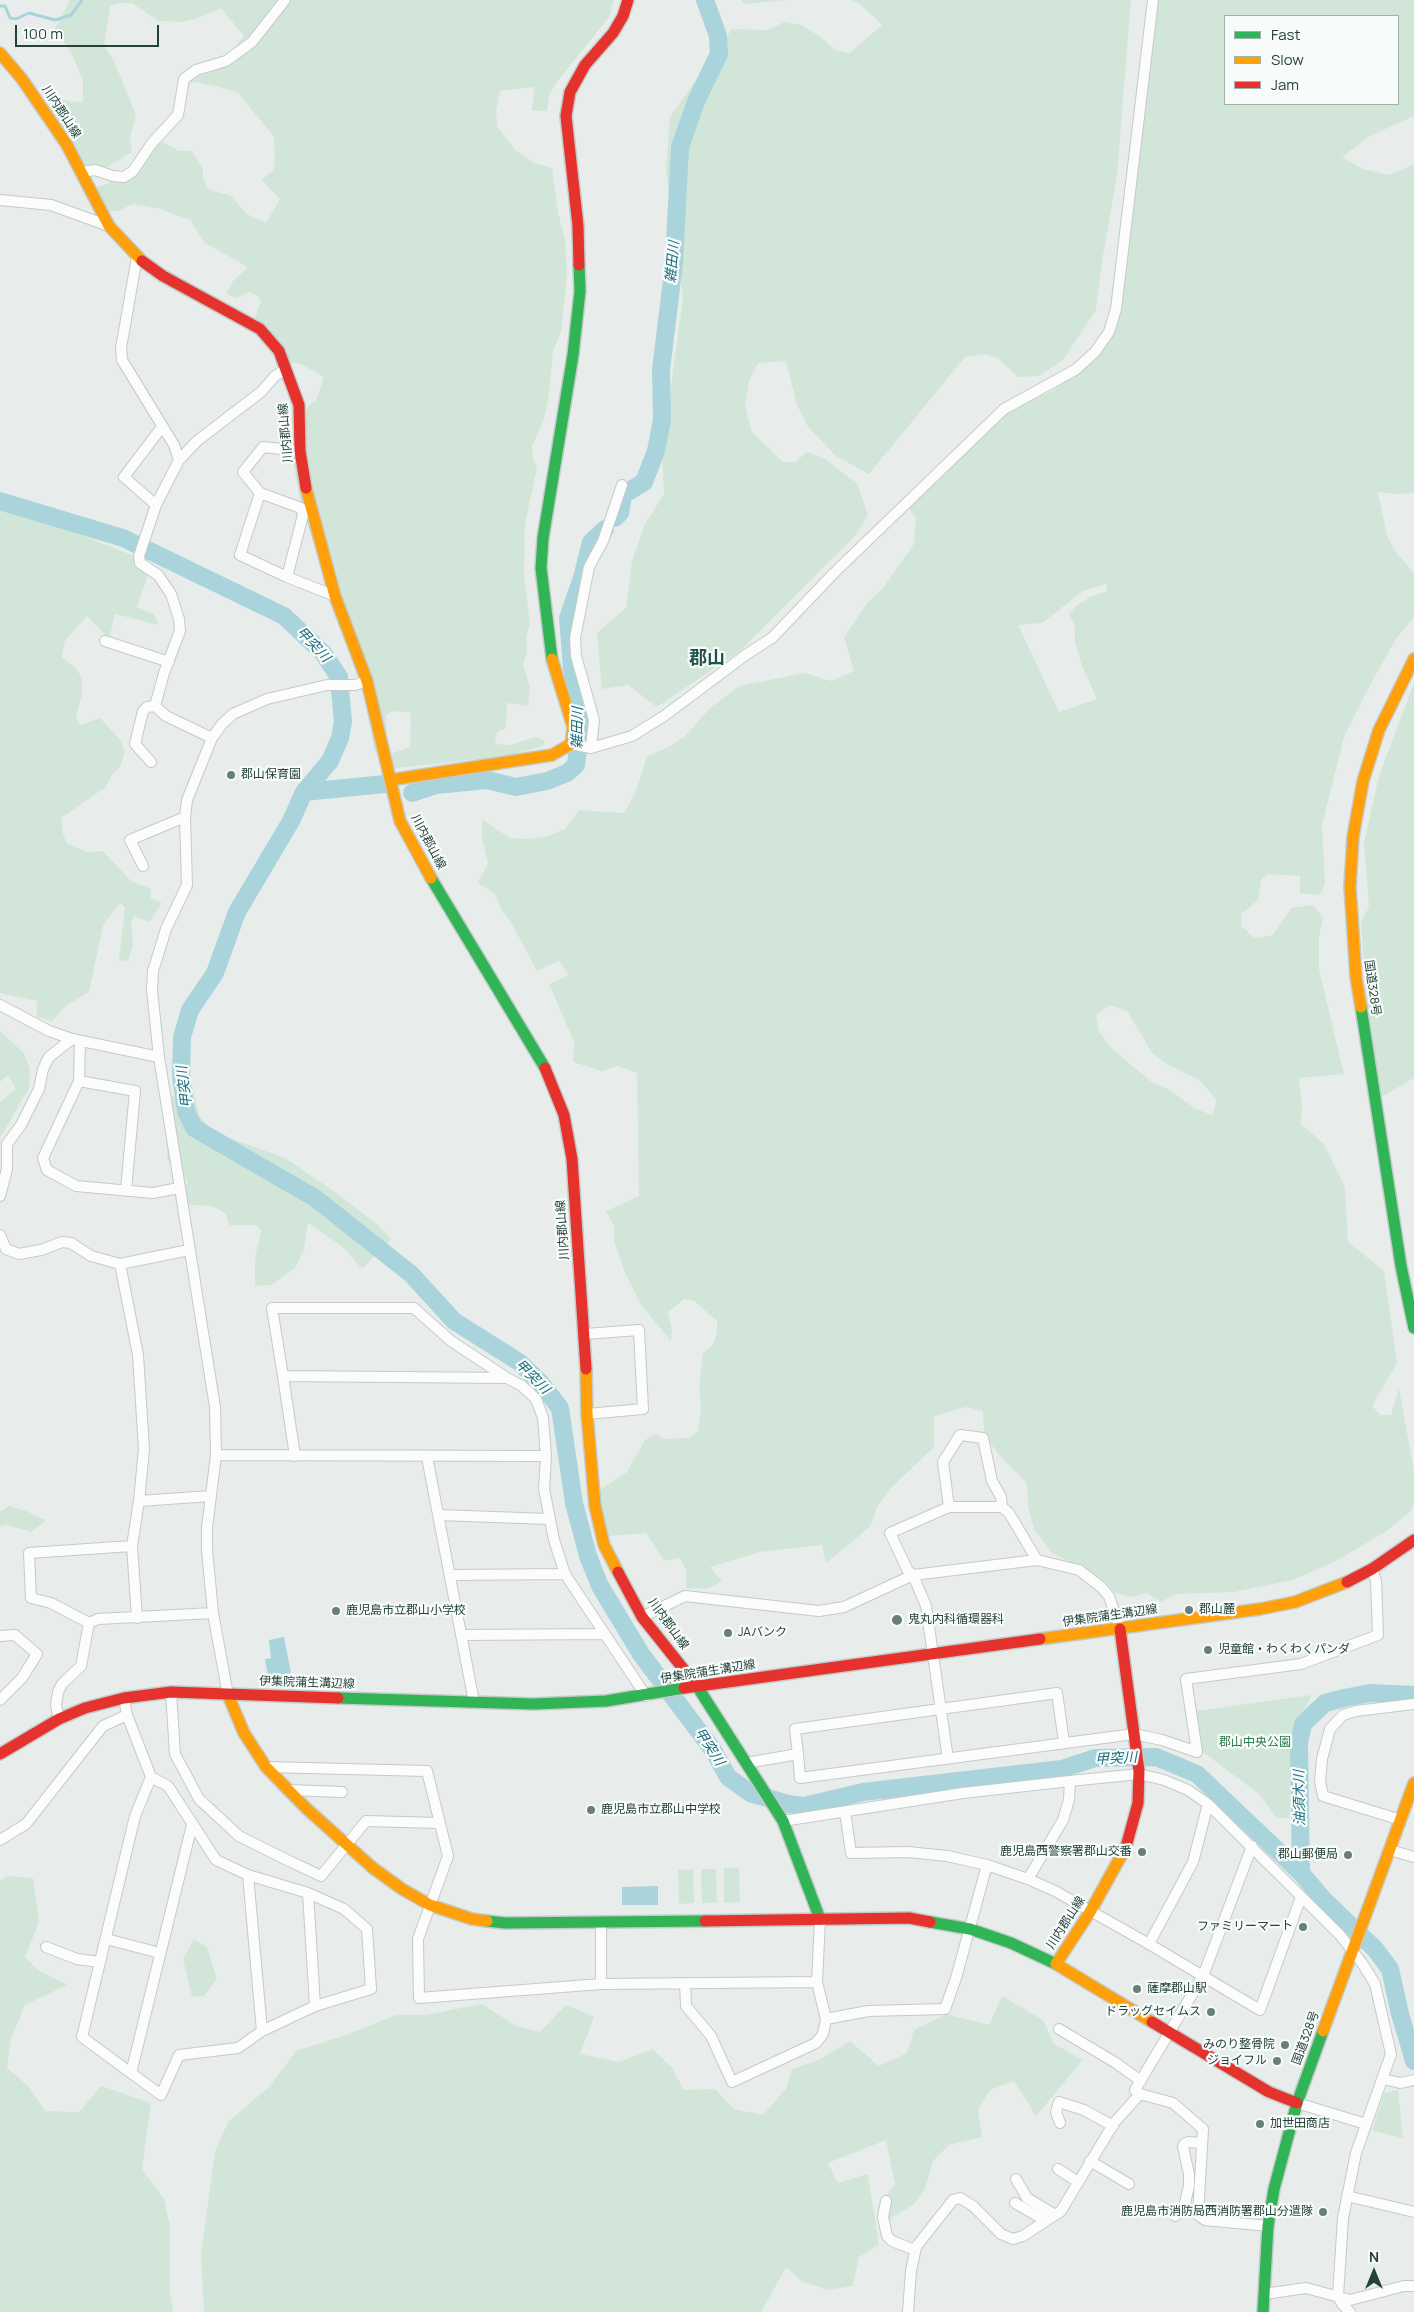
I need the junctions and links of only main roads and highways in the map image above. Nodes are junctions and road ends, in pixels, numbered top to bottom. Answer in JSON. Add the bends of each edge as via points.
{"nodes":[{"id":1,"x":628,"y":0,"type":"edge"},
{"id":2,"x":0,"y":53,"type":"edge"},
{"id":3,"x":1414,"y":660,"type":"edge"},
{"id":4,"x":390,"y":780,"type":"junction"},
{"id":5,"x":1414,"y":1328,"type":"edge"},
{"id":6,"x":1414,"y":1540,"type":"edge"},
{"id":7,"x":1120,"y":1629,"type":"junction"},
{"id":8,"x":697,"y":1686,"type":"junction"},
{"id":9,"x":228,"y":1695,"type":"junction"},
{"id":10,"x":0,"y":1754,"type":"edge"},
{"id":11,"x":1414,"y":1783,"type":"edge"},
{"id":12,"x":820,"y":1919,"type":"junction"},
{"id":13,"x":1056,"y":1964,"type":"junction"},
{"id":14,"x":1297,"y":2103,"type":"junction"},
{"id":15,"x":1263,"y":2312,"type":"edge"}],
"edges":[{"from":1,"to":4,"type":"main road","via":[[613,33],[585,65],[570,92],[566,116],[578,226],[580,291],[541,568],[552,658],[573,727],[571,744],[552,755]]},
{"from":2,"to":4,"type":"main road","name":"川内郡山線","via":[[52,122],[109,226],[137,257],[163,276],[260,329],[279,351],[300,405],[300,451],[309,502],[335,596],[367,681]]},
{"from":3,"to":5,"type":"main road","name":"国道328号","via":[[1379,730],[1367,766],[1353,837],[1350,887],[1356,977],[1400,1266]]},
{"from":4,"to":8,"type":"main road","name":"川内郡山線","via":[[400,821],[426,871],[545,1067],[564,1115],[572,1158],[595,1506],[604,1545],[642,1617]]},
{"from":6,"to":7,"type":"main road","name":"伊集院蒲生溝辺線","via":[[1372,1569],[1332,1590],[1295,1602]]},
{"from":7,"to":8,"type":"main road","name":"伊集院蒲生溝辺線"},
{"from":7,"to":13,"type":"main road","name":"川内郡山線","via":[[1139,1772],[1138,1803],[1124,1853]]},
{"from":8,"to":9,"type":"main road","name":"伊集院蒲生溝辺線","via":[[577,1703]]},
{"from":8,"to":12,"type":"main road","name":"川内郡山線","via":[[783,1821]]},
{"from":9,"to":10,"type":"main road","name":"伊集院蒲生溝辺線","via":[[170,1692],[124,1698],[85,1708],[59,1719]]},
{"from":9,"to":12,"type":"main road","via":[[244,1734],[266,1767],[373,1868],[430,1905],[472,1919],[505,1923]]},
{"from":11,"to":14,"type":"main road","name":"国道328号"},
{"from":12,"to":13,"type":"main road","via":[[910,1918],[970,1929]]},
{"from":13,"to":14,"type":"main road","name":"川内郡山線","via":[[1269,2092]]},
{"from":14,"to":15,"type":"main road","name":"国道328号","via":[[1274,2188],[1268,2226]]}]}
